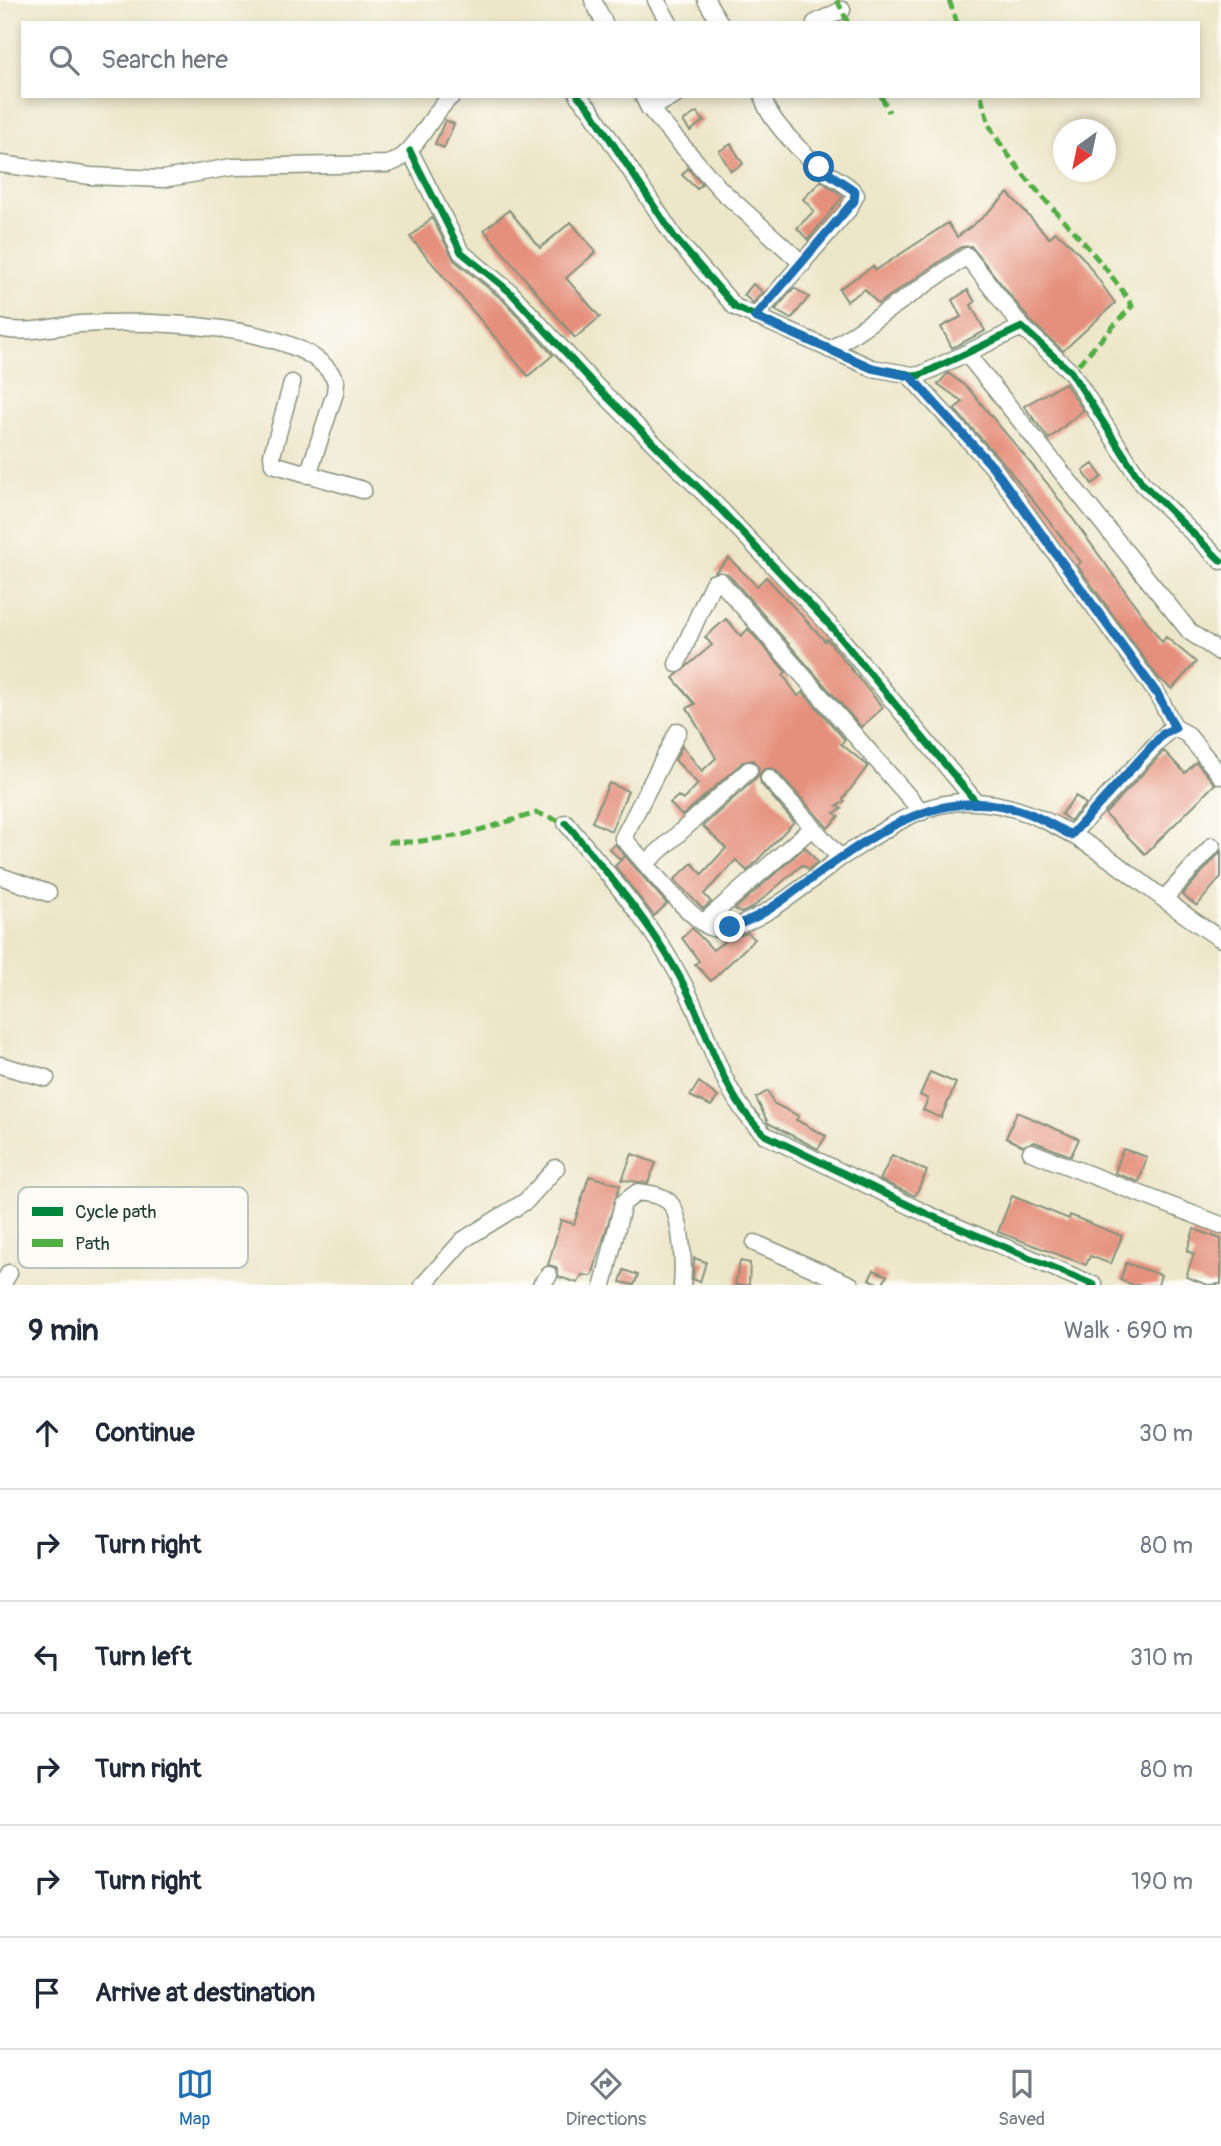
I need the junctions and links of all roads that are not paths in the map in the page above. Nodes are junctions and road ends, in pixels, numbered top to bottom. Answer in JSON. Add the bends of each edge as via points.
{"nodes":[{"id":1,"x":593,"y":0,"type":"edge"},
{"id":2,"x":656,"y":0,"type":"edge"},
{"id":3,"x":706,"y":0,"type":"edge"},
{"id":4,"x":842,"y":10,"type":"dead end"},
{"id":5,"x":603,"y":21,"type":"edge"},
{"id":6,"x":668,"y":21,"type":"edge"},
{"id":7,"x":719,"y":21,"type":"edge"},
{"id":8,"x":820,"y":21,"type":"edge"},
{"id":9,"x":450,"y":98,"type":"edge"},
{"id":10,"x":580,"y":98,"type":"edge"},
{"id":11,"x":665,"y":98,"type":"edge"},
{"id":12,"x":764,"y":98,"type":"edge"},
{"id":13,"x":646,"y":102,"type":"edge"},
{"id":14,"x":410,"y":151,"type":"junction"},
{"id":15,"x":0,"y":164,"type":"edge"},
{"id":16,"x":803,"y":264,"type":"junction"},
{"id":17,"x":755,"y":317,"type":"junction"},
{"id":18,"x":1017,"y":321,"type":"junction"},
{"id":19,"x":0,"y":328,"type":"edge"},
{"id":20,"x":830,"y":349,"type":"junction"},
{"id":21,"x":966,"y":353,"type":"junction"},
{"id":22,"x":910,"y":376,"type":"junction"},
{"id":23,"x":292,"y":383,"type":"dead end"},
{"id":24,"x":308,"y":475,"type":"junction"},
{"id":25,"x":363,"y":490,"type":"dead end"},
{"id":26,"x":1221,"y":561,"type":"edge"},
{"id":27,"x":1221,"y":653,"type":"edge"},
{"id":28,"x":677,"y":664,"type":"dead end"},
{"id":29,"x":1175,"y":728,"type":"junction"},
{"id":30,"x":678,"y":731,"type":"dead end"},
{"id":31,"x":749,"y":769,"type":"dead end"},
{"id":32,"x":1221,"y":776,"type":"edge"},
{"id":33,"x":769,"y":778,"type":"dead end"},
{"id":34,"x":976,"y":802,"type":"junction"},
{"id":35,"x":922,"y":812,"type":"junction"},
{"id":36,"x":566,"y":822,"type":"dead end"},
{"id":37,"x":813,"y":827,"type":"junction"},
{"id":38,"x":1071,"y":835,"type":"junction"},
{"id":39,"x":1212,"y":846,"type":"dead end"},
{"id":40,"x":840,"y":858,"type":"junction"},
{"id":41,"x":646,"y":863,"type":"junction"},
{"id":42,"x":0,"y":876,"type":"edge"},
{"id":43,"x":48,"y":894,"type":"dead end"},
{"id":44,"x":1164,"y":899,"type":"junction"},
{"id":45,"x":704,"y":922,"type":"junction"},
{"id":46,"x":1221,"y":939,"type":"edge"},
{"id":47,"x":0,"y":1065,"type":"edge"},
{"id":48,"x":46,"y":1078,"type":"dead end"},
{"id":49,"x":1031,"y":1152,"type":"dead end"},
{"id":50,"x":556,"y":1168,"type":"dead end"},
{"id":51,"x":1221,"y":1226,"type":"edge"},
{"id":52,"x":755,"y":1243,"type":"dead end"},
{"id":53,"x":423,"y":1285,"type":"edge"},
{"id":54,"x":603,"y":1285,"type":"edge"},
{"id":55,"x":682,"y":1285,"type":"edge"},
{"id":56,"x":852,"y":1285,"type":"edge"},
{"id":57,"x":1094,"y":1285,"type":"edge"}],
"edges":[{"from":1,"to":5,"type":"street"},
{"from":2,"to":6,"type":"street"},
{"from":3,"to":7,"type":"street"},
{"from":4,"to":8,"type":"street"},
{"from":9,"to":14,"type":"street","via":[[432,116]]},
{"from":10,"to":17,"type":"street","via":[[675,238],[723,297]]},
{"from":11,"to":13,"type":"street"},
{"from":12,"to":16,"type":"street","via":[[767,110],[819,167],[856,195]]},
{"from":13,"to":16,"type":"street","via":[[721,190]]},
{"from":14,"to":15,"type":"street","via":[[387,164],[232,167],[163,179],[91,176]]},
{"from":14,"to":34,"type":"street","via":[[461,253],[510,292],[834,630]]},
{"from":16,"to":17,"type":"street"},
{"from":17,"to":20,"type":"street"},
{"from":18,"to":20,"type":"street","via":[[967,256]]},
{"from":18,"to":21,"type":"street"},
{"from":18,"to":26,"type":"street","via":[[1071,372],[1142,483]]},
{"from":19,"to":24,"type":"street","via":[[188,326],[254,334],[296,349],[327,368],[336,386]]},
{"from":20,"to":22,"type":"street","via":[[872,368]]},
{"from":21,"to":22,"type":"street"},
{"from":21,"to":27,"type":"street","via":[[1190,632]]},
{"from":22,"to":29,"type":"street","via":[[993,467],[1158,695]]},
{"from":23,"to":24,"type":"street","via":[[272,460],[277,467]]},
{"from":24,"to":25,"type":"street"},
{"from":28,"to":35,"type":"street","via":[[709,589],[720,581]]},
{"from":29,"to":32,"type":"street","via":[[1187,734]]},
{"from":29,"to":38,"type":"street","via":[[1164,733]]},
{"from":30,"to":41,"type":"street","via":[[623,838]]},
{"from":31,"to":41,"type":"street"},
{"from":33,"to":37,"type":"street"},
{"from":34,"to":35,"type":"street"},
{"from":34,"to":38,"type":"street","via":[[1027,813]]},
{"from":35,"to":40,"type":"street"},
{"from":36,"to":57,"type":"street","via":[[663,949],[687,991],[730,1094],[765,1135],[927,1213]]},
{"from":37,"to":40,"type":"street"},
{"from":37,"to":45,"type":"street"},
{"from":38,"to":44,"type":"street"},
{"from":39,"to":44,"type":"street"},
{"from":40,"to":45,"type":"street","via":[[746,922],[719,929]]},
{"from":41,"to":45,"type":"street"},
{"from":42,"to":43,"type":"street"},
{"from":44,"to":46,"type":"street"},
{"from":47,"to":48,"type":"street"},
{"from":49,"to":51,"type":"street"},
{"from":50,"to":53,"type":"street","via":[[526,1201],[463,1240]]},
{"from":52,"to":56,"type":"street"},
{"from":54,"to":55,"type":"street","via":[[623,1203],[638,1192],[660,1196],[674,1208],[684,1266]]}]}
